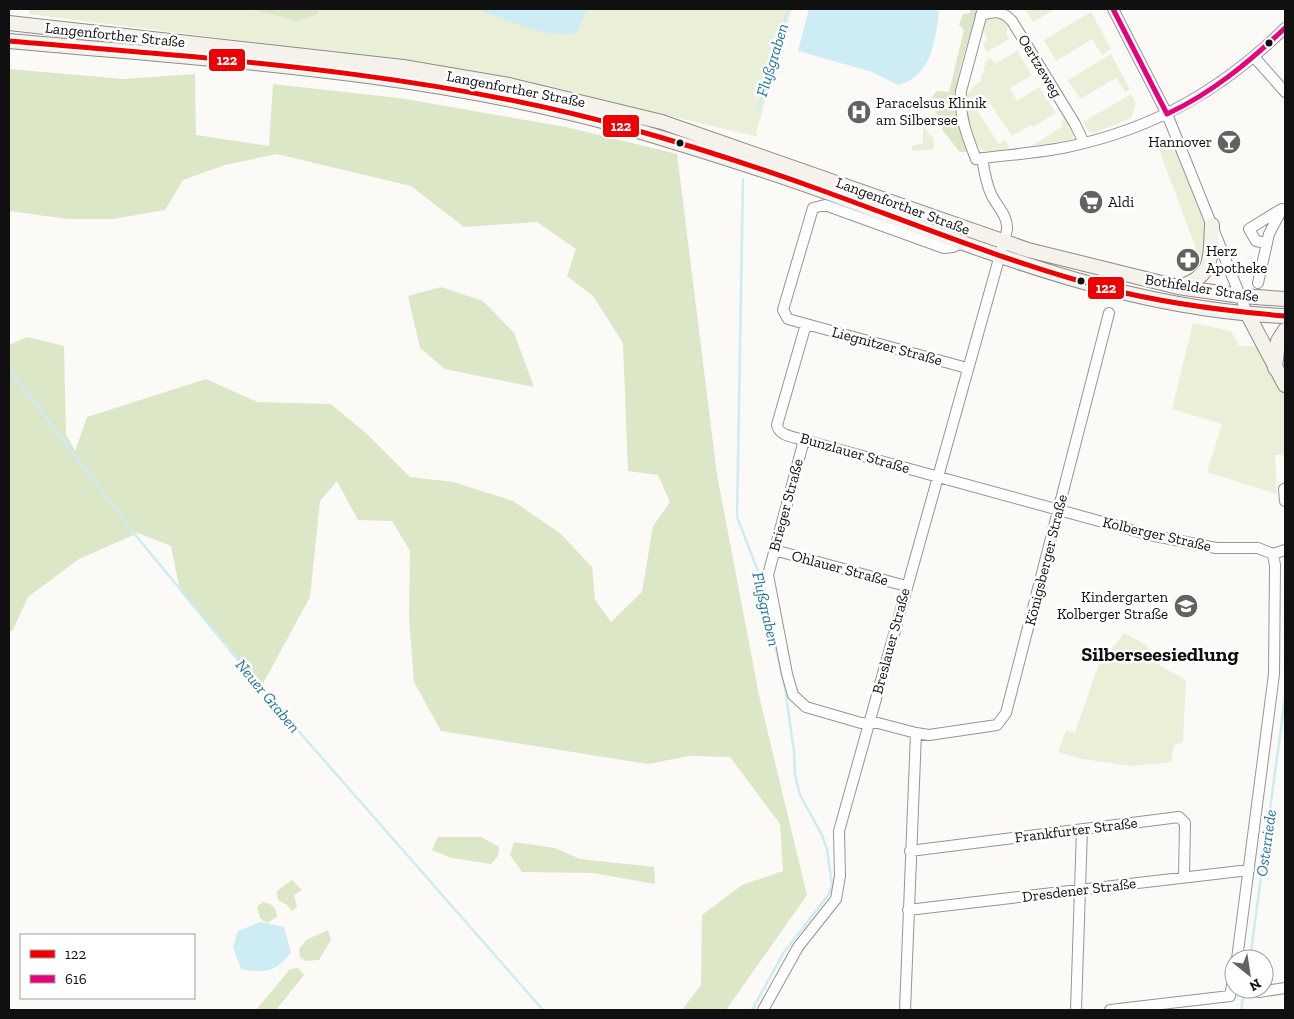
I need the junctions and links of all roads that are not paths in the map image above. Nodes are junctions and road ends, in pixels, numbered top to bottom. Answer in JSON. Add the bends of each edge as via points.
{"nodes":[{"id":1,"x":1113,"y":9,"type":"edge"},
{"id":2,"x":982,"y":12,"type":"edge"},
{"id":3,"x":9,"y":23,"type":"edge"},
{"id":4,"x":1285,"y":28,"type":"edge"},
{"id":5,"x":9,"y":41,"type":"edge"},
{"id":6,"x":1255,"y":58,"type":"junction"},
{"id":7,"x":1285,"y":92,"type":"edge"},
{"id":8,"x":1167,"y":114,"type":"junction"},
{"id":9,"x":1084,"y":143,"type":"junction"},
{"id":10,"x":979,"y":159,"type":"junction"},
{"id":11,"x":1284,"y":208,"type":"edge"},
{"id":12,"x":1212,"y":225,"type":"junction"},
{"id":13,"x":1004,"y":242,"type":"junction"},
{"id":14,"x":962,"y":243,"type":"junction"},
{"id":15,"x":1267,"y":243,"type":"junction"},
{"id":16,"x":999,"y":257,"type":"junction"},
{"id":17,"x":1258,"y":283,"type":"dead end"},
{"id":18,"x":1178,"y":287,"type":"junction"},
{"id":19,"x":1241,"y":296,"type":"junction"},
{"id":20,"x":1285,"y":299,"type":"edge"},
{"id":21,"x":1247,"y":313,"type":"junction"},
{"id":22,"x":1109,"y":314,"type":"dead end"},
{"id":23,"x":1285,"y":316,"type":"edge"},
{"id":24,"x":806,"y":324,"type":"junction"},
{"id":25,"x":1285,"y":330,"type":"edge"},
{"id":26,"x":967,"y":368,"type":"junction"},
{"id":27,"x":1275,"y":369,"type":"junction"},
{"id":28,"x":1285,"y":385,"type":"edge"},
{"id":29,"x":804,"y":440,"type":"junction"},
{"id":30,"x":937,"y":476,"type":"junction"},
{"id":31,"x":1284,"y":489,"type":"dead end"},
{"id":32,"x":1285,"y":502,"type":"edge"},
{"id":33,"x":1059,"y":510,"type":"junction"},
{"id":34,"x":774,"y":550,"type":"junction"},
{"id":35,"x":1285,"y":550,"type":"edge"},
{"id":36,"x":1272,"y":554,"type":"junction"},
{"id":37,"x":906,"y":586,"type":"junction"},
{"id":38,"x":869,"y":724,"type":"junction"},
{"id":39,"x":916,"y":733,"type":"junction"},
{"id":40,"x":1082,"y":829,"type":"junction"},
{"id":41,"x":910,"y":851,"type":"junction"},
{"id":42,"x":1249,"y":870,"type":"junction"},
{"id":43,"x":1184,"y":877,"type":"junction"},
{"id":44,"x":1080,"y":890,"type":"junction"},
{"id":45,"x":908,"y":910,"type":"junction"},
{"id":46,"x":1238,"y":949,"type":"edge"},
{"id":47,"x":1224,"y":997,"type":"edge"},
{"id":48,"x":762,"y":1010,"type":"edge"},
{"id":49,"x":905,"y":1010,"type":"edge"},
{"id":50,"x":1076,"y":1010,"type":"edge"},
{"id":51,"x":1110,"y":1010,"type":"edge"}],
"edges":[{"from":1,"to":8,"type":"street"},
{"from":2,"to":9,"type":"street","name":"Oertzeweg","via":[[994,11],[1012,20]]},
{"from":2,"to":10,"type":"street","name":"Oertzeweg","via":[[960,103],[962,124]]},
{"from":3,"to":13,"type":"main road","name":"Langenforther Straße","via":[[393,66],[509,85],[662,122]]},
{"from":4,"to":6,"type":"street"},
{"from":5,"to":14,"type":"main road","name":"Langenforther Straße","via":[[354,75],[507,99],[627,128],[736,162]]},
{"from":6,"to":7,"type":"street"},
{"from":6,"to":8,"type":"street","via":[[1191,102]]},
{"from":8,"to":9,"type":"street"},
{"from":8,"to":12,"type":"street"},
{"from":9,"to":10,"type":"street"},
{"from":10,"to":13,"type":"street","name":"Oertzeweg","via":[[991,194],[1007,224]]},
{"from":11,"to":15,"type":"street"},
{"from":11,"to":15,"type":"street","via":[[1249,229],[1256,241]]},
{"from":12,"to":18,"type":"main road","via":[[1207,269],[1195,282]]},
{"from":12,"to":19,"type":"street"},
{"from":13,"to":16,"type":"street","name":"Oertzeweg"},
{"from":13,"to":18,"type":"main road","name":"Bothfelder Straße","via":[[1110,272]]},
{"from":14,"to":16,"type":"main road","name":"Langenforther Straße"},
{"from":14,"to":24,"type":"street","name":"Liegnitzer Straße","via":[[944,248],[825,205],[817,206],[810,212],[783,310],[788,319]]},
{"from":15,"to":17,"type":"street"},
{"from":16,"to":21,"type":"main road","name":"Bothfelder Straße","via":[[1108,289]]},
{"from":16,"to":26,"type":"street","name":"Breslauer Straße"},
{"from":18,"to":19,"type":"main road","name":"Bothfelder Straße"},
{"from":19,"to":20,"type":"main road","name":"Bothfelder Straße"},
{"from":19,"to":21,"type":"street"},
{"from":21,"to":23,"type":"main road","name":"Bothfelder Straße"},
{"from":21,"to":27,"type":"main road"},
{"from":22,"to":33,"type":"street","name":"Königsberger Straße"},
{"from":24,"to":26,"type":"street","name":"Liegnitzer Straße"},
{"from":24,"to":29,"type":"street","name":"Bunzlauer Straße","via":[[777,424],[782,433]]},
{"from":25,"to":27,"type":"main road","via":[[1278,341]]},
{"from":26,"to":30,"type":"street","name":"Breslauer Straße"},
{"from":27,"to":28,"type":"main road"},
{"from":29,"to":30,"type":"street","name":"Bunzlauer Straße"},
{"from":29,"to":34,"type":"street","name":"Brieger Straße"},
{"from":30,"to":33,"type":"street","name":"Kolberger Straße"},
{"from":30,"to":37,"type":"street","name":"Breslauer Straße"},
{"from":31,"to":32,"type":"street"},
{"from":33,"to":36,"type":"street","name":"Kolberger Straße","via":[[1182,543],[1216,548],[1258,548]]},
{"from":33,"to":39,"type":"street","name":"Königsberger Straße","via":[[1001,722],[929,735]]},
{"from":34,"to":37,"type":"street","name":"Ohlauer Straße"},
{"from":34,"to":38,"type":"street","name":"Brieger Straße","via":[[768,583],[794,694],[806,707]]},
{"from":35,"to":36,"type":"street"},
{"from":36,"to":42,"type":"street","via":[[1275,565],[1274,674]]},
{"from":37,"to":38,"type":"street","name":"Breslauer Straße"},
{"from":38,"to":39,"type":"street","name":"Königsberger Straße","via":[[878,723]]},
{"from":38,"to":48,"type":"street","name":"Breslauer Straße","via":[[839,830],[840,876],[836,899],[798,947]]},
{"from":39,"to":41,"type":"street"},
{"from":40,"to":41,"type":"street","name":"Frankfurter Straße"},
{"from":40,"to":43,"type":"street","name":"Frankfurter Straße","via":[[1179,817],[1185,823]]},
{"from":40,"to":44,"type":"street"},
{"from":41,"to":45,"type":"street"},
{"from":42,"to":43,"type":"street","name":"Dresdener Straße"},
{"from":42,"to":46,"type":"street"},
{"from":43,"to":44,"type":"street","name":"Dresdener Straße"},
{"from":44,"to":45,"type":"street","name":"Dresdener Straße"},
{"from":44,"to":50,"type":"street"},
{"from":45,"to":49,"type":"street"},
{"from":47,"to":51,"type":"street"}]}
